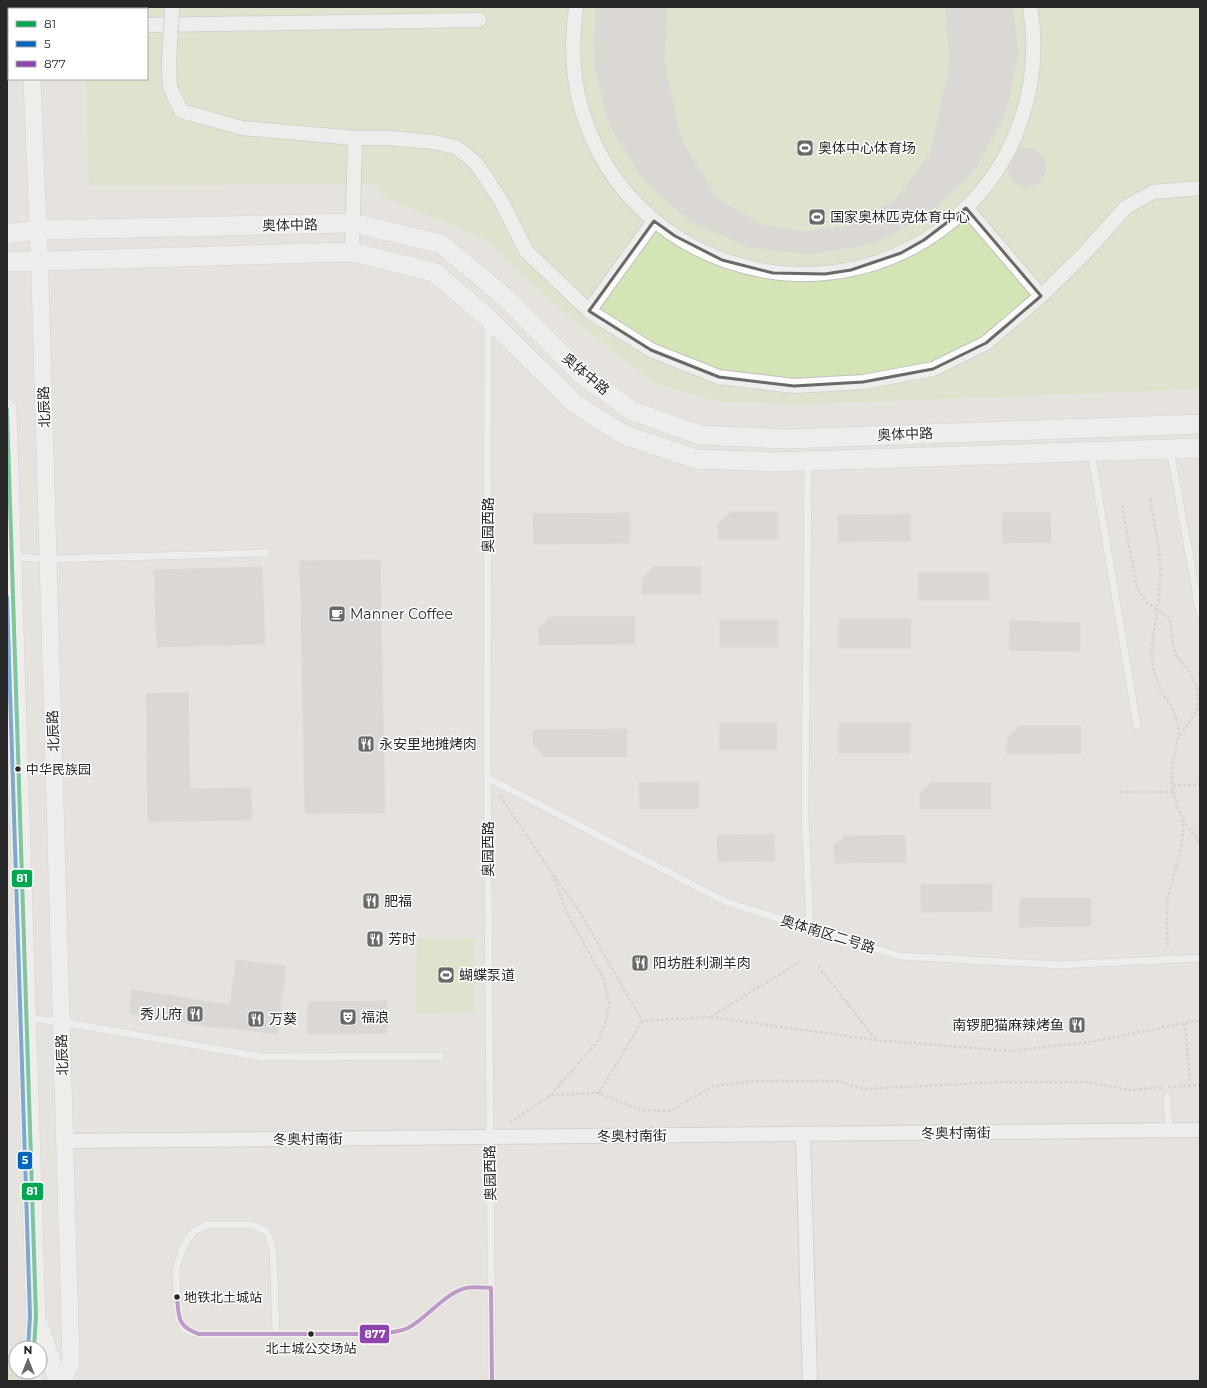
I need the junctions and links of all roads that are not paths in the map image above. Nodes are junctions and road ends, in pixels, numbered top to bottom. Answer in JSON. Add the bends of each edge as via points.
{"nodes":[{"id":1,"x":172,"y":7,"type":"edge"},
{"id":2,"x":576,"y":7,"type":"edge"},
{"id":3,"x":1030,"y":7,"type":"edge"},
{"id":4,"x":479,"y":20,"type":"dead end"},
{"id":5,"x":148,"y":25,"type":"edge"},
{"id":6,"x":32,"y":80,"type":"edge"},
{"id":7,"x":355,"y":138,"type":"junction"},
{"id":8,"x":1200,"y":188,"type":"edge"},
{"id":9,"x":966,"y":208,"type":"junction"},
{"id":10,"x":654,"y":221,"type":"junction"},
{"id":11,"x":354,"y":223,"type":"junction"},
{"id":12,"x":38,"y":230,"type":"junction"},
{"id":13,"x":7,"y":234,"type":"edge"},
{"id":14,"x":352,"y":252,"type":"junction"},
{"id":15,"x":7,"y":262,"type":"edge"},
{"id":16,"x":40,"y":262,"type":"junction"},
{"id":17,"x":1041,"y":296,"type":"junction"},
{"id":18,"x":589,"y":311,"type":"junction"},
{"id":19,"x":488,"y":318,"type":"junction"},
{"id":20,"x":7,"y":409,"type":"edge"},
{"id":21,"x":1200,"y":424,"type":"edge"},
{"id":22,"x":1200,"y":448,"type":"edge"},
{"id":23,"x":1170,"y":449,"type":"junction"},
{"id":24,"x":1090,"y":452,"type":"junction"},
{"id":25,"x":808,"y":461,"type":"junction"},
{"id":26,"x":266,"y":553,"type":"dead end"},
{"id":27,"x":12,"y":557,"type":"junction"},
{"id":28,"x":48,"y":559,"type":"junction"},
{"id":29,"x":1200,"y":614,"type":"edge"},
{"id":30,"x":1137,"y":725,"type":"dead end"},
{"id":31,"x":488,"y":778,"type":"junction"},
{"id":32,"x":810,"y":928,"type":"junction"},
{"id":33,"x":1200,"y":958,"type":"edge"},
{"id":34,"x":27,"y":1018,"type":"junction"},
{"id":35,"x":62,"y":1022,"type":"junction"},
{"id":36,"x":440,"y":1056,"type":"dead end"},
{"id":37,"x":1167,"y":1097,"type":"dead end"},
{"id":38,"x":1200,"y":1130,"type":"edge"},
{"id":39,"x":1169,"y":1131,"type":"junction"},
{"id":40,"x":803,"y":1134,"type":"junction"},
{"id":41,"x":489,"y":1137,"type":"junction"},
{"id":42,"x":65,"y":1141,"type":"junction"},
{"id":43,"x":491,"y":1288,"type":"junction"},
{"id":44,"x":36,"y":1319,"type":"junction"},
{"id":45,"x":276,"y":1334,"type":"junction"},
{"id":46,"x":35,"y":1340,"type":"edge"},
{"id":47,"x":58,"y":1381,"type":"edge"},
{"id":48,"x":63,"y":1381,"type":"edge"},
{"id":49,"x":492,"y":1381,"type":"edge"},
{"id":50,"x":810,"y":1381,"type":"edge"}],
"edges":[{"from":1,"to":7,"type":"street","bridge":true,"via":[[170,87],[181,111],[242,128]]},
{"from":2,"to":10,"type":"street","via":[[572,53],[581,107],[590,133],[617,181]]},
{"from":3,"to":9,"type":"street","via":[[1034,53],[1024,110],[1016,134],[1001,163]]},
{"from":4,"to":5,"type":"street"},
{"from":6,"to":12,"type":"street","name":"北辰路"},
{"from":7,"to":11,"type":"street"},
{"from":7,"to":18,"type":"street","via":[[425,141],[456,147],[476,163],[500,199],[526,251]]},
{"from":8,"to":17,"type":"street","via":[[1153,192],[1126,207],[1084,254]]},
{"from":9,"to":10,"type":"street","via":[[946,225],[901,253],[858,268],[826,274],[799,275],[747,268],[698,249]]},
{"from":9,"to":17,"type":"street"},
{"from":10,"to":18,"type":"street"},
{"from":11,"to":12,"type":"main road","name":"奥体中路"},
{"from":11,"to":14,"type":"street"},
{"from":11,"to":21,"type":"main road","name":"奥体中路","via":[[441,244],[506,298],[580,373],[632,411],[700,435],[786,438]]},
{"from":12,"to":13,"type":"main road","name":"奥体中路"},
{"from":12,"to":16,"type":"street","name":"北辰路"},
{"from":14,"to":16,"type":"main road","name":"奥体中路"},
{"from":14,"to":19,"type":"main road","name":"奥体中路","via":[[434,272]]},
{"from":15,"to":16,"type":"main road","name":"奥体中路"},
{"from":16,"to":28,"type":"street","name":"北辰路"},
{"from":17,"to":18,"type":"street","via":[[986,343],[933,369],[863,382],[794,386],[718,377],[651,350]]},
{"from":19,"to":25,"type":"main road","name":"奥体中路","via":[[574,403],[624,435],[696,459]]},
{"from":19,"to":31,"type":"lane","name":"奥园西路"},
{"from":20,"to":27,"type":"main road"},
{"from":22,"to":23,"type":"main road","name":"奥体中路"},
{"from":23,"to":24,"type":"main road","name":"奥体中路"},
{"from":23,"to":29,"type":"lane"},
{"from":24,"to":25,"type":"main road","name":"奥体中路"},
{"from":24,"to":30,"type":"lane"},
{"from":25,"to":32,"type":"lane","via":[[805,814]]},
{"from":26,"to":28,"type":"lane"},
{"from":27,"to":28,"type":"lane"},
{"from":27,"to":34,"type":"main road"},
{"from":28,"to":35,"type":"street","name":"北辰路"},
{"from":31,"to":32,"type":"lane","name":"奥体南区二号路","via":[[726,902]]},
{"from":31,"to":41,"type":"lane","name":"奥园西路"},
{"from":32,"to":33,"type":"lane","name":"奥体南区二号路","via":[[899,956],[1059,965]]},
{"from":34,"to":35,"type":"lane"},
{"from":34,"to":44,"type":"main road"},
{"from":35,"to":36,"type":"lane","via":[[262,1057]]},
{"from":35,"to":42,"type":"street","name":"北辰路"},
{"from":37,"to":39,"type":"lane"},
{"from":38,"to":39,"type":"street","name":"冬奥村南街"},
{"from":39,"to":40,"type":"street","name":"冬奥村南街"},
{"from":40,"to":41,"type":"street","name":"冬奥村南街"},
{"from":40,"to":50,"type":"street"},
{"from":41,"to":42,"type":"street","name":"冬奥村南街"},
{"from":41,"to":43,"type":"lane","name":"奥园西路"},
{"from":42,"to":48,"type":"street","name":"北辰路","via":[[71,1362]]},
{"from":43,"to":45,"type":"lane","via":[[467,1288],[452,1294],[406,1329],[380,1334]]},
{"from":43,"to":49,"type":"lane","name":"奥园西路"},
{"from":44,"to":46,"type":"main road"},
{"from":44,"to":47,"type":"main road"},
{"from":45,"to":45,"type":"lane","via":[[273,1250],[267,1232],[252,1225],[206,1225],[193,1232],[183,1247],[176,1269],[179,1319],[184,1328],[199,1334]]}]}
